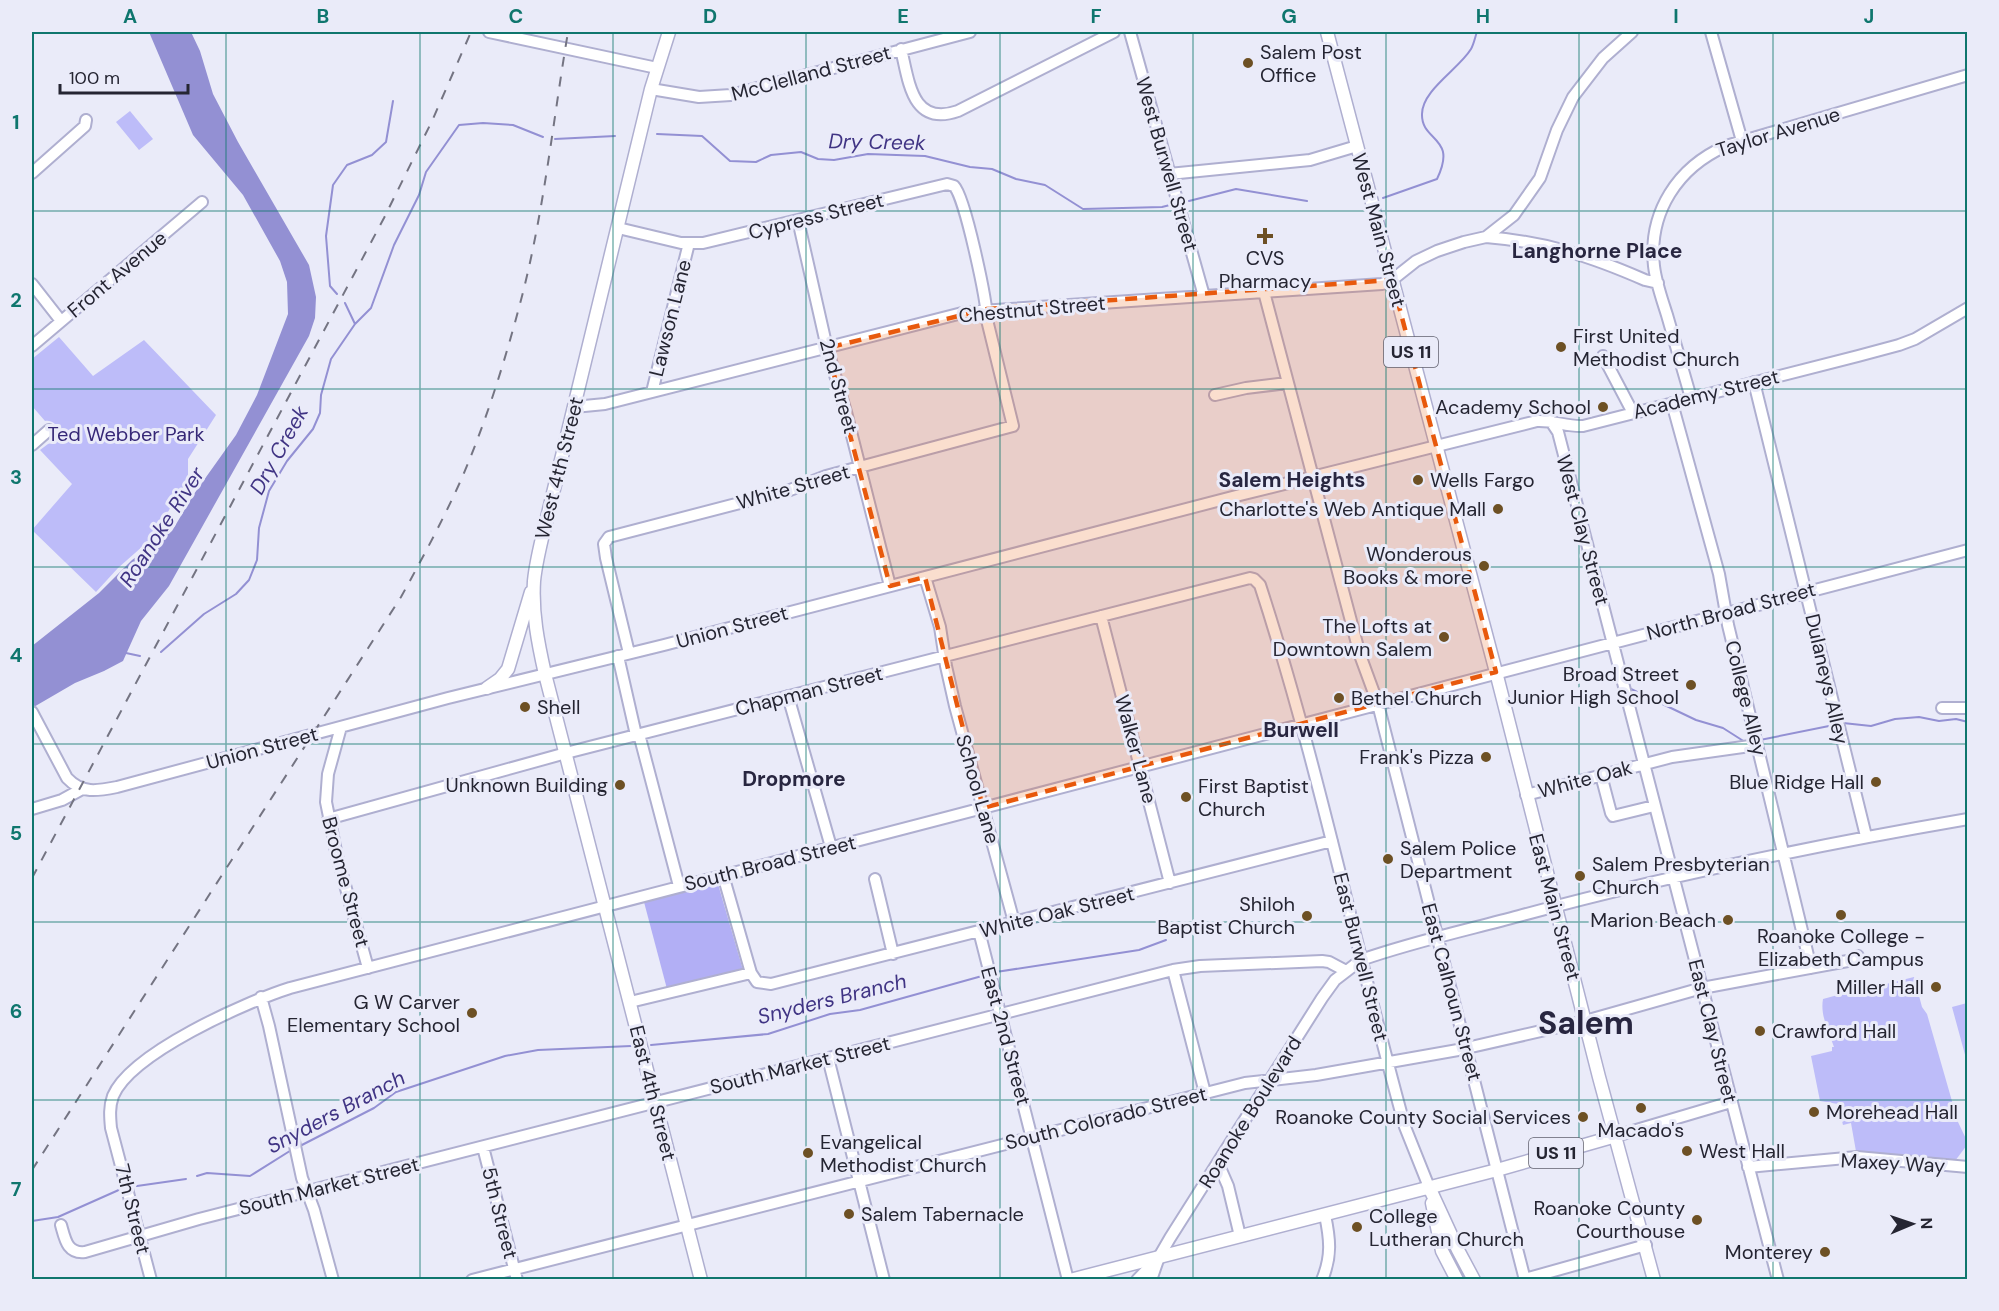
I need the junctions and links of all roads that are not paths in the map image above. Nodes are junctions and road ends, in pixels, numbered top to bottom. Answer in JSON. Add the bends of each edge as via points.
{"nodes":[{"id":1,"x":489,"y":32,"type":"edge"},
{"id":2,"x":669,"y":32,"type":"edge"},
{"id":3,"x":970,"y":32,"type":"edge"},
{"id":4,"x":1114,"y":32,"type":"edge"},
{"id":5,"x":1130,"y":32,"type":"edge"},
{"id":6,"x":1327,"y":32,"type":"edge"},
{"id":7,"x":1632,"y":32,"type":"edge"},
{"id":8,"x":1711,"y":32,"type":"edge"},
{"id":9,"x":901,"y":49,"type":"junction"},
{"id":10,"x":657,"y":68,"type":"junction"},
{"id":11,"x":1968,"y":75,"type":"edge"},
{"id":12,"x":651,"y":89,"type":"junction"},
{"id":13,"x":86,"y":120,"type":"dead end"},
{"id":14,"x":1742,"y":141,"type":"junction"},
{"id":15,"x":1357,"y":146,"type":"junction"},
{"id":16,"x":32,"y":173,"type":"edge"},
{"id":17,"x":1169,"y":174,"type":"junction"},
{"id":18,"x":202,"y":202,"type":"dead end"},
{"id":19,"x":798,"y":220,"type":"junction"},
{"id":20,"x":618,"y":228,"type":"junction"},
{"id":21,"x":1486,"y":237,"type":"junction"},
{"id":22,"x":689,"y":243,"type":"junction"},
{"id":23,"x":1392,"y":280,"type":"junction"},
{"id":24,"x":1658,"y":283,"type":"junction"},
{"id":25,"x":32,"y":284,"type":"edge"},
{"id":26,"x":1264,"y":292,"type":"junction"},
{"id":27,"x":1204,"y":296,"type":"junction"},
{"id":28,"x":1968,"y":308,"type":"edge"},
{"id":29,"x":987,"y":309,"type":"junction"},
{"id":30,"x":61,"y":321,"type":"junction"},
{"id":31,"x":32,"y":346,"type":"edge"},
{"id":32,"x":827,"y":348,"type":"junction"},
{"id":33,"x":1604,"y":356,"type":"dead end"},
{"id":34,"x":1754,"y":382,"type":"junction"},
{"id":35,"x":1287,"y":383,"type":"junction"},
{"id":36,"x":652,"y":392,"type":"junction"},
{"id":37,"x":1215,"y":395,"type":"dead end"},
{"id":38,"x":1691,"y":398,"type":"junction"},
{"id":39,"x":1672,"y":403,"type":"junction"},
{"id":40,"x":574,"y":407,"type":"junction"},
{"id":41,"x":1632,"y":413,"type":"junction"},
{"id":42,"x":1550,"y":420,"type":"junction"},
{"id":43,"x":1013,"y":426,"type":"joint"},
{"id":44,"x":49,"y":430,"type":"dead end"},
{"id":45,"x":32,"y":445,"type":"edge"},
{"id":46,"x":1436,"y":447,"type":"junction"},
{"id":47,"x":861,"y":467,"type":"junction"},
{"id":48,"x":1313,"y":478,"type":"junction"},
{"id":49,"x":1968,"y":550,"type":"edge"},
{"id":50,"x":925,"y":577,"type":"junction"},
{"id":51,"x":534,"y":583,"type":"junction"},
{"id":52,"x":890,"y":586,"type":"junction"},
{"id":53,"x":1806,"y":591,"type":"junction"},
{"id":54,"x":1726,"y":613,"type":"junction"},
{"id":55,"x":1101,"y":616,"type":"junction"},
{"id":56,"x":1612,"y":642,"type":"junction"},
{"id":57,"x":623,"y":655,"type":"junction"},
{"id":58,"x":945,"y":656,"type":"junction"},
{"id":59,"x":1496,"y":672,"type":"junction"},
{"id":60,"x":545,"y":674,"type":"junction"},
{"id":61,"x":487,"y":688,"type":"junction"},
{"id":62,"x":788,"y":696,"type":"junction"},
{"id":63,"x":1378,"y":704,"type":"junction"},
{"id":64,"x":1942,"y":708,"type":"dead end"},
{"id":65,"x":1968,"y":708,"type":"edge"},
{"id":66,"x":32,"y":712,"type":"edge"},
{"id":67,"x":1301,"y":725,"type":"junction"},
{"id":68,"x":341,"y":727,"type":"junction"},
{"id":69,"x":637,"y":735,"type":"junction"},
{"id":70,"x":1757,"y":745,"type":"junction"},
{"id":71,"x":566,"y":753,"type":"junction"},
{"id":72,"x":1644,"y":764,"type":"junction"},
{"id":73,"x":1140,"y":768,"type":"junction"},
{"id":74,"x":1601,"y":775,"type":"junction"},
{"id":75,"x":82,"y":789,"type":"junction"},
{"id":76,"x":1526,"y":795,"type":"junction"},
{"id":77,"x":1654,"y":806,"type":"junction"},
{"id":78,"x":983,"y":808,"type":"junction"},
{"id":79,"x":32,"y":809,"type":"edge"},
{"id":80,"x":328,"y":819,"type":"junction"},
{"id":81,"x":1968,"y":819,"type":"edge"},
{"id":82,"x":1866,"y":836,"type":"junction"},
{"id":83,"x":1332,"y":841,"type":"junction"},
{"id":84,"x":831,"y":847,"type":"junction"},
{"id":85,"x":1784,"y":854,"type":"junction"},
{"id":86,"x":723,"y":875,"type":"junction"},
{"id":87,"x":1674,"y":877,"type":"junction"},
{"id":88,"x":875,"y":879,"type":"dead end"},
{"id":89,"x":1170,"y":883,"type":"junction"},
{"id":90,"x":679,"y":886,"type":"junction"},
{"id":91,"x":605,"y":906,"type":"junction"},
{"id":92,"x":1555,"y":906,"type":"junction"},
{"id":93,"x":1014,"y":922,"type":"junction"},
{"id":94,"x":979,"y":932,"type":"junction"},
{"id":95,"x":1438,"y":938,"type":"junction"},
{"id":96,"x":893,"y":954,"type":"junction"},
{"id":97,"x":1858,"y":956,"type":"dead end"},
{"id":98,"x":1361,"y":960,"type":"junction"},
{"id":99,"x":368,"y":968,"type":"junction"},
{"id":100,"x":1811,"y":968,"type":"junction"},
{"id":101,"x":1173,"y":970,"type":"junction"},
{"id":102,"x":1346,"y":971,"type":"junction"},
{"id":103,"x":750,"y":973,"type":"junction"},
{"id":104,"x":1702,"y":988,"type":"junction"},
{"id":105,"x":261,"y":997,"type":"junction"},
{"id":106,"x":630,"y":1002,"type":"junction"},
{"id":107,"x":1000,"y":1015,"type":"junction"},
{"id":108,"x":1585,"y":1021,"type":"junction"},
{"id":109,"x":1466,"y":1048,"type":"junction"},
{"id":110,"x":828,"y":1058,"type":"junction"},
{"id":111,"x":1387,"y":1063,"type":"junction"},
{"id":112,"x":1270,"y":1080,"type":"junction"},
{"id":113,"x":1204,"y":1093,"type":"junction"},
{"id":114,"x":656,"y":1102,"type":"junction"},
{"id":115,"x":1731,"y":1102,"type":"junction"},
{"id":116,"x":1033,"y":1136,"type":"junction"},
{"id":117,"x":1616,"y":1136,"type":"junction"},
{"id":118,"x":115,"y":1139,"type":"joint"},
{"id":119,"x":483,"y":1147,"type":"junction"},
{"id":120,"x":1218,"y":1163,"type":"junction"},
{"id":121,"x":1748,"y":1167,"type":"junction"},
{"id":122,"x":1968,"y":1167,"type":"edge"},
{"id":123,"x":1497,"y":1170,"type":"junction"},
{"id":124,"x":860,"y":1180,"type":"junction"},
{"id":125,"x":1430,"y":1187,"type":"junction"},
{"id":126,"x":306,"y":1191,"type":"junction"},
{"id":127,"x":1325,"y":1215,"type":"junction"},
{"id":128,"x":687,"y":1224,"type":"junction"},
{"id":129,"x":61,"y":1225,"type":"dead end"},
{"id":130,"x":140,"y":1234,"type":"junction"},
{"id":131,"x":1240,"y":1236,"type":"junction"},
{"id":132,"x":1646,"y":1245,"type":"junction"},
{"id":133,"x":1159,"y":1257,"type":"junction"},
{"id":134,"x":516,"y":1274,"type":"edge"},
{"id":135,"x":1455,"y":1278,"type":"edge"},
{"id":136,"x":1525,"y":1279,"type":"edge"},
{"id":137,"x":151,"y":1280,"type":"edge"},
{"id":138,"x":333,"y":1280,"type":"edge"},
{"id":139,"x":472,"y":1280,"type":"edge"},
{"id":140,"x":701,"y":1280,"type":"edge"},
{"id":141,"x":884,"y":1280,"type":"edge"},
{"id":142,"x":1069,"y":1280,"type":"edge"},
{"id":143,"x":1137,"y":1280,"type":"edge"},
{"id":144,"x":1151,"y":1280,"type":"edge"},
{"id":145,"x":1322,"y":1280,"type":"edge"},
{"id":146,"x":1474,"y":1280,"type":"edge"},
{"id":147,"x":1654,"y":1280,"type":"edge"},
{"id":148,"x":1778,"y":1280,"type":"edge"}],
"edges":[{"from":1,"to":10,"type":"street"},
{"from":2,"to":10,"type":"main road","name":"West 4th Street"},
{"from":3,"to":9,"type":"street","name":"McClelland Street"},
{"from":4,"to":9,"type":"street","via":[[951,113],[934,114],[916,102]]},
{"from":5,"to":17,"type":"street","name":"West Burwell Street"},
{"from":6,"to":15,"type":"main road","name":"West Main Street","number":"US 11"},
{"from":7,"to":21,"type":"street","via":[[1603,58],[1573,97],[1540,178],[1527,199]]},
{"from":8,"to":14,"type":"street"},
{"from":9,"to":12,"type":"street","name":"McClelland Street","via":[[724,96],[699,97]]},
{"from":10,"to":12,"type":"main road","name":"West 4th Street"},
{"from":11,"to":14,"type":"street","name":"Taylor Avenue"},
{"from":12,"to":20,"type":"main road","name":"West 4th Street"},
{"from":13,"to":16,"type":"street","via":[[85,126]]},
{"from":14,"to":24,"type":"street","name":"Taylor Avenue","via":[[1700,159],[1671,190],[1656,236],[1654,264]]},
{"from":15,"to":17,"type":"street","via":[[1310,160]]},
{"from":15,"to":23,"type":"main road","name":"West Main Street","number":"US 11"},
{"from":17,"to":27,"type":"street","name":"West Burwell Street"},
{"from":18,"to":30,"type":"street","name":"Front Avenue"},
{"from":19,"to":22,"type":"street","name":"Cypress Street"},
{"from":19,"to":29,"type":"street","name":"Cypress Street","via":[[951,184],[960,195]]},
{"from":19,"to":32,"type":"street","name":"2nd Street"},
{"from":20,"to":22,"type":"street","name":"Cypress Street"},
{"from":20,"to":40,"type":"main road","name":"West 4th Street"},
{"from":21,"to":23,"type":"street","via":[[1437,251]]},
{"from":21,"to":24,"type":"street","via":[[1564,249]]},
{"from":22,"to":36,"type":"street","name":"Lawson Lane"},
{"from":23,"to":26,"type":"street","name":"Chestnut Street","via":[[1382,284]]},
{"from":23,"to":46,"type":"main road","name":"West Main Street","number":"US 11"},
{"from":24,"to":38,"type":"street","name":"Taylor Avenue"},
{"from":25,"to":30,"type":"street"},
{"from":26,"to":27,"type":"street","name":"Chestnut Street"},
{"from":26,"to":35,"type":"street","name":"East Calhoun Street"},
{"from":27,"to":29,"type":"street","name":"Chestnut Street"},
{"from":28,"to":34,"type":"street","name":"Academy Street","via":[[1899,345]]},
{"from":29,"to":32,"type":"street","name":"Chestnut Street"},
{"from":29,"to":43,"type":"street","name":"Cypress Street"},
{"from":30,"to":31,"type":"street","name":"Front Avenue"},
{"from":32,"to":36,"type":"street","name":"Chestnut Street"},
{"from":32,"to":47,"type":"street","name":"2nd Street"},
{"from":33,"to":41,"type":"street"},
{"from":34,"to":38,"type":"street","name":"Academy Street"},
{"from":34,"to":53,"type":"street","name":"Dulaneys Alley"},
{"from":35,"to":37,"type":"street"},
{"from":35,"to":48,"type":"street","name":"East Calhoun Street"},
{"from":36,"to":40,"type":"street","name":"Chestnut Street"},
{"from":38,"to":39,"type":"street","name":"Academy Street"},
{"from":39,"to":41,"type":"street","name":"Academy Street"},
{"from":39,"to":54,"type":"street","name":"College Alley"},
{"from":40,"to":51,"type":"main road","name":"West 4th Street"},
{"from":41,"to":42,"type":"street","name":"Academy Street","via":[[1583,426]]},
{"from":42,"to":46,"type":"street","name":"Academy Street"},
{"from":42,"to":56,"type":"street","name":"West Clay Street","via":[[1558,432]]},
{"from":43,"to":47,"type":"street","name":"White Street"},
{"from":44,"to":45,"type":"street"},
{"from":46,"to":48,"type":"street","name":"Union Street"},
{"from":46,"to":59,"type":"main road","name":"West Main Street","number":"US 11"},
{"from":47,"to":52,"type":"street","name":"2nd Street"},
{"from":47,"to":57,"type":"street","name":"White Street","via":[[612,536],[604,544]]},
{"from":48,"to":50,"type":"street","name":"Union Street"},
{"from":48,"to":63,"type":"street","name":"East Calhoun Street","via":[[1360,655]]},
{"from":49,"to":53,"type":"street","name":"North Broad Street"},
{"from":50,"to":52,"type":"street","name":"Union Street"},
{"from":50,"to":58,"type":"street","name":"School Lane"},
{"from":51,"to":60,"type":"main road","name":"West 4th Street","via":[[535,620]]},
{"from":51,"to":61,"type":"main road","via":[[508,669]]},
{"from":52,"to":57,"type":"street","name":"Union Street"},
{"from":53,"to":54,"type":"street","name":"North Broad Street"},
{"from":53,"to":82,"type":"street","name":"Dulaneys Alley"},
{"from":54,"to":56,"type":"street","name":"North Broad Street"},
{"from":54,"to":70,"type":"street","name":"College Alley"},
{"from":55,"to":58,"type":"street","name":"Chapman Street"},
{"from":55,"to":67,"type":"street","name":"Chapman Street","via":[[1254,579],[1260,585]]},
{"from":55,"to":73,"type":"street","name":"Walker Lane"},
{"from":56,"to":59,"type":"street","name":"North Broad Street"},
{"from":56,"to":72,"type":"street","name":"East Clay Street"},
{"from":57,"to":60,"type":"street","name":"Union Street"},
{"from":57,"to":69,"type":"street"},
{"from":58,"to":62,"type":"street","name":"Chapman Street"},
{"from":58,"to":78,"type":"street","name":"School Lane"},
{"from":59,"to":63,"type":"street","name":"South Broad Street"},
{"from":59,"to":76,"type":"main road","name":"East Main Street","number":"US 11"},
{"from":60,"to":61,"type":"street","name":"Union Street"},
{"from":60,"to":71,"type":"main road","name":"West 4th Street"},
{"from":61,"to":68,"type":"street","name":"Union Street"},
{"from":62,"to":69,"type":"street","name":"Chapman Street"},
{"from":62,"to":84,"type":"street"},
{"from":63,"to":67,"type":"street","name":"South Broad Street"},
{"from":63,"to":95,"type":"street","name":"East Calhoun Street"},
{"from":64,"to":65,"type":"street"},
{"from":66,"to":75,"type":"street","via":[[67,778]]},
{"from":67,"to":73,"type":"street","name":"South Broad Street"},
{"from":67,"to":83,"type":"street","name":"East Burwell Street"},
{"from":68,"to":75,"type":"street","name":"Union Street","via":[[117,787]]},
{"from":68,"to":80,"type":"street","name":"Broome Street","via":[[327,782]]},
{"from":69,"to":71,"type":"street","name":"Chapman Street"},
{"from":69,"to":90,"type":"street"},
{"from":70,"to":72,"type":"street","name":"White Oak"},
{"from":70,"to":85,"type":"street","name":"College Alley"},
{"from":71,"to":80,"type":"street","name":"Chapman Street"},
{"from":71,"to":91,"type":"main road","name":"West 4th Street"},
{"from":72,"to":74,"type":"street","name":"White Oak"},
{"from":72,"to":77,"type":"street","name":"East Clay Street"},
{"from":73,"to":78,"type":"street","name":"South Broad Street"},
{"from":73,"to":89,"type":"street","name":"Walker Lane"},
{"from":74,"to":76,"type":"street","name":"White Oak"},
{"from":74,"to":77,"type":"street","via":[[1613,816]]},
{"from":75,"to":79,"type":"street","name":"Union Street"},
{"from":76,"to":92,"type":"main road","name":"East Main Street","number":"US 11"},
{"from":77,"to":87,"type":"street","name":"East Clay Street"},
{"from":78,"to":84,"type":"street","name":"South Broad Street"},
{"from":78,"to":93,"type":"street","name":"School Lane"},
{"from":80,"to":99,"type":"street","name":"Broome Street"},
{"from":81,"to":82,"type":"street"},
{"from":82,"to":85,"type":"street"},
{"from":83,"to":89,"type":"street","name":"White Oak Street"},
{"from":83,"to":98,"type":"street","name":"East Burwell Street"},
{"from":84,"to":86,"type":"street","name":"South Broad Street"},
{"from":85,"to":87,"type":"street"},
{"from":85,"to":100,"type":"street","name":"College Alley"},
{"from":86,"to":90,"type":"street","name":"South Broad Street"},
{"from":86,"to":103,"type":"street"},
{"from":87,"to":92,"type":"street"},
{"from":87,"to":104,"type":"street","name":"East Clay Street"},
{"from":88,"to":96,"type":"street"},
{"from":89,"to":93,"type":"street","name":"White Oak Street"},
{"from":90,"to":91,"type":"street","name":"South Broad Street"},
{"from":91,"to":99,"type":"street","name":"South Broad Street"},
{"from":91,"to":106,"type":"main road","name":"East 4th Street"},
{"from":92,"to":95,"type":"street"},
{"from":92,"to":108,"type":"main road","name":"East Main Street","number":"US 11"},
{"from":93,"to":94,"type":"street","name":"White Oak Street"},
{"from":94,"to":96,"type":"street","name":"White Oak Street"},
{"from":94,"to":107,"type":"street","name":"East 2nd Street"},
{"from":95,"to":98,"type":"street"},
{"from":95,"to":109,"type":"street","name":"East Calhoun Street"},
{"from":96,"to":103,"type":"street","name":"White Oak Street","via":[[781,982],[760,983]]},
{"from":97,"to":100,"type":"street","name":"South Colorado Street"},
{"from":98,"to":102,"type":"street"},
{"from":98,"to":111,"type":"street","name":"East Burwell Street"},
{"from":99,"to":105,"type":"street","name":"South Broad Street"},
{"from":100,"to":104,"type":"street","name":"South Colorado Street"},
{"from":101,"to":102,"type":"street","name":"South Market Street","via":[[1322,961]]},
{"from":101,"to":107,"type":"street","name":"South Market Street"},
{"from":101,"to":113,"type":"street"},
{"from":102,"to":112,"type":"street","name":"Roanoke Boulevard","via":[[1322,998]]},
{"from":103,"to":106,"type":"street"},
{"from":104,"to":108,"type":"street","name":"South Colorado Street"},
{"from":104,"to":115,"type":"street","name":"East Clay Street"},
{"from":105,"to":118,"type":"street","name":"South Broad Street","via":[[198,1028],[133,1070],[112,1098],[110,1118]]},
{"from":105,"to":126,"type":"street"},
{"from":106,"to":114,"type":"main road","name":"East 4th Street"},
{"from":107,"to":110,"type":"street","name":"South Market Street"},
{"from":107,"to":116,"type":"street","name":"East 2nd Street"},
{"from":108,"to":109,"type":"street","name":"South Colorado Street"},
{"from":108,"to":117,"type":"main road","name":"East Main Street","number":"US 11"},
{"from":109,"to":111,"type":"street","name":"South Colorado Street"},
{"from":109,"to":123,"type":"street","name":"East Calhoun Street"},
{"from":110,"to":114,"type":"street","name":"South Market Street"},
{"from":110,"to":124,"type":"street"},
{"from":111,"to":112,"type":"street","name":"South Colorado Street"},
{"from":111,"to":125,"type":"street","name":"East Burwell Street","via":[[1405,1127]]},
{"from":112,"to":113,"type":"street","name":"South Colorado Street"},
{"from":112,"to":120,"type":"street","name":"Roanoke Boulevard"},
{"from":113,"to":116,"type":"street","name":"South Colorado Street"},
{"from":114,"to":119,"type":"street","name":"South Market Street"},
{"from":114,"to":128,"type":"main road","name":"East 4th Street"},
{"from":115,"to":117,"type":"street"},
{"from":115,"to":121,"type":"street","name":"East Clay Street"},
{"from":116,"to":124,"type":"street","name":"South Colorado Street"},
{"from":116,"to":142,"type":"street","name":"East 2nd Street"},
{"from":117,"to":123,"type":"main road","number":"US 11"},
{"from":117,"to":132,"type":"main road","name":"East Main Street"},
{"from":118,"to":130,"type":"street","name":"7th Street"},
{"from":119,"to":126,"type":"street","name":"South Market Street"},
{"from":119,"to":134,"type":"street","name":"5th Street"},
{"from":120,"to":131,"type":"street"},
{"from":120,"to":133,"type":"street","name":"Roanoke Boulevard"},
{"from":121,"to":122,"type":"street","name":"Maxey Way","via":[[1857,1158]]},
{"from":121,"to":148,"type":"street","name":"East Clay Street"},
{"from":123,"to":125,"type":"main road","number":"US 11"},
{"from":123,"to":136,"type":"street","name":"East Calhoun Street"},
{"from":124,"to":128,"type":"street","name":"South Colorado Street"},
{"from":124,"to":141,"type":"street"},
{"from":125,"to":127,"type":"main road","number":"US 11"},
{"from":125,"to":135,"type":"main road","via":[[1435,1226]]},
{"from":125,"to":146,"type":"main road"},
{"from":126,"to":130,"type":"street","name":"South Market Street"},
{"from":126,"to":138,"type":"street"},
{"from":127,"to":131,"type":"main road","number":"US 11"},
{"from":127,"to":145,"type":"street","via":[[1330,1237]]},
{"from":128,"to":134,"type":"street","name":"South Colorado Street"},
{"from":128,"to":140,"type":"main road","name":"East 4th Street"},
{"from":129,"to":130,"type":"street","name":"South Market Street","via":[[67,1245],[75,1252]]},
{"from":130,"to":137,"type":"street","name":"7th Street"},
{"from":131,"to":133,"type":"main road","number":"US 11"},
{"from":132,"to":136,"type":"street"},
{"from":132,"to":147,"type":"main road","name":"East Main Street"},
{"from":133,"to":142,"type":"main road","number":"US 11"},
{"from":133,"to":143,"type":"street","name":"Roanoke Boulevard"},
{"from":133,"to":144,"type":"street","name":"Roanoke Boulevard"},
{"from":134,"to":139,"type":"street","name":"South Colorado Street"}]}
